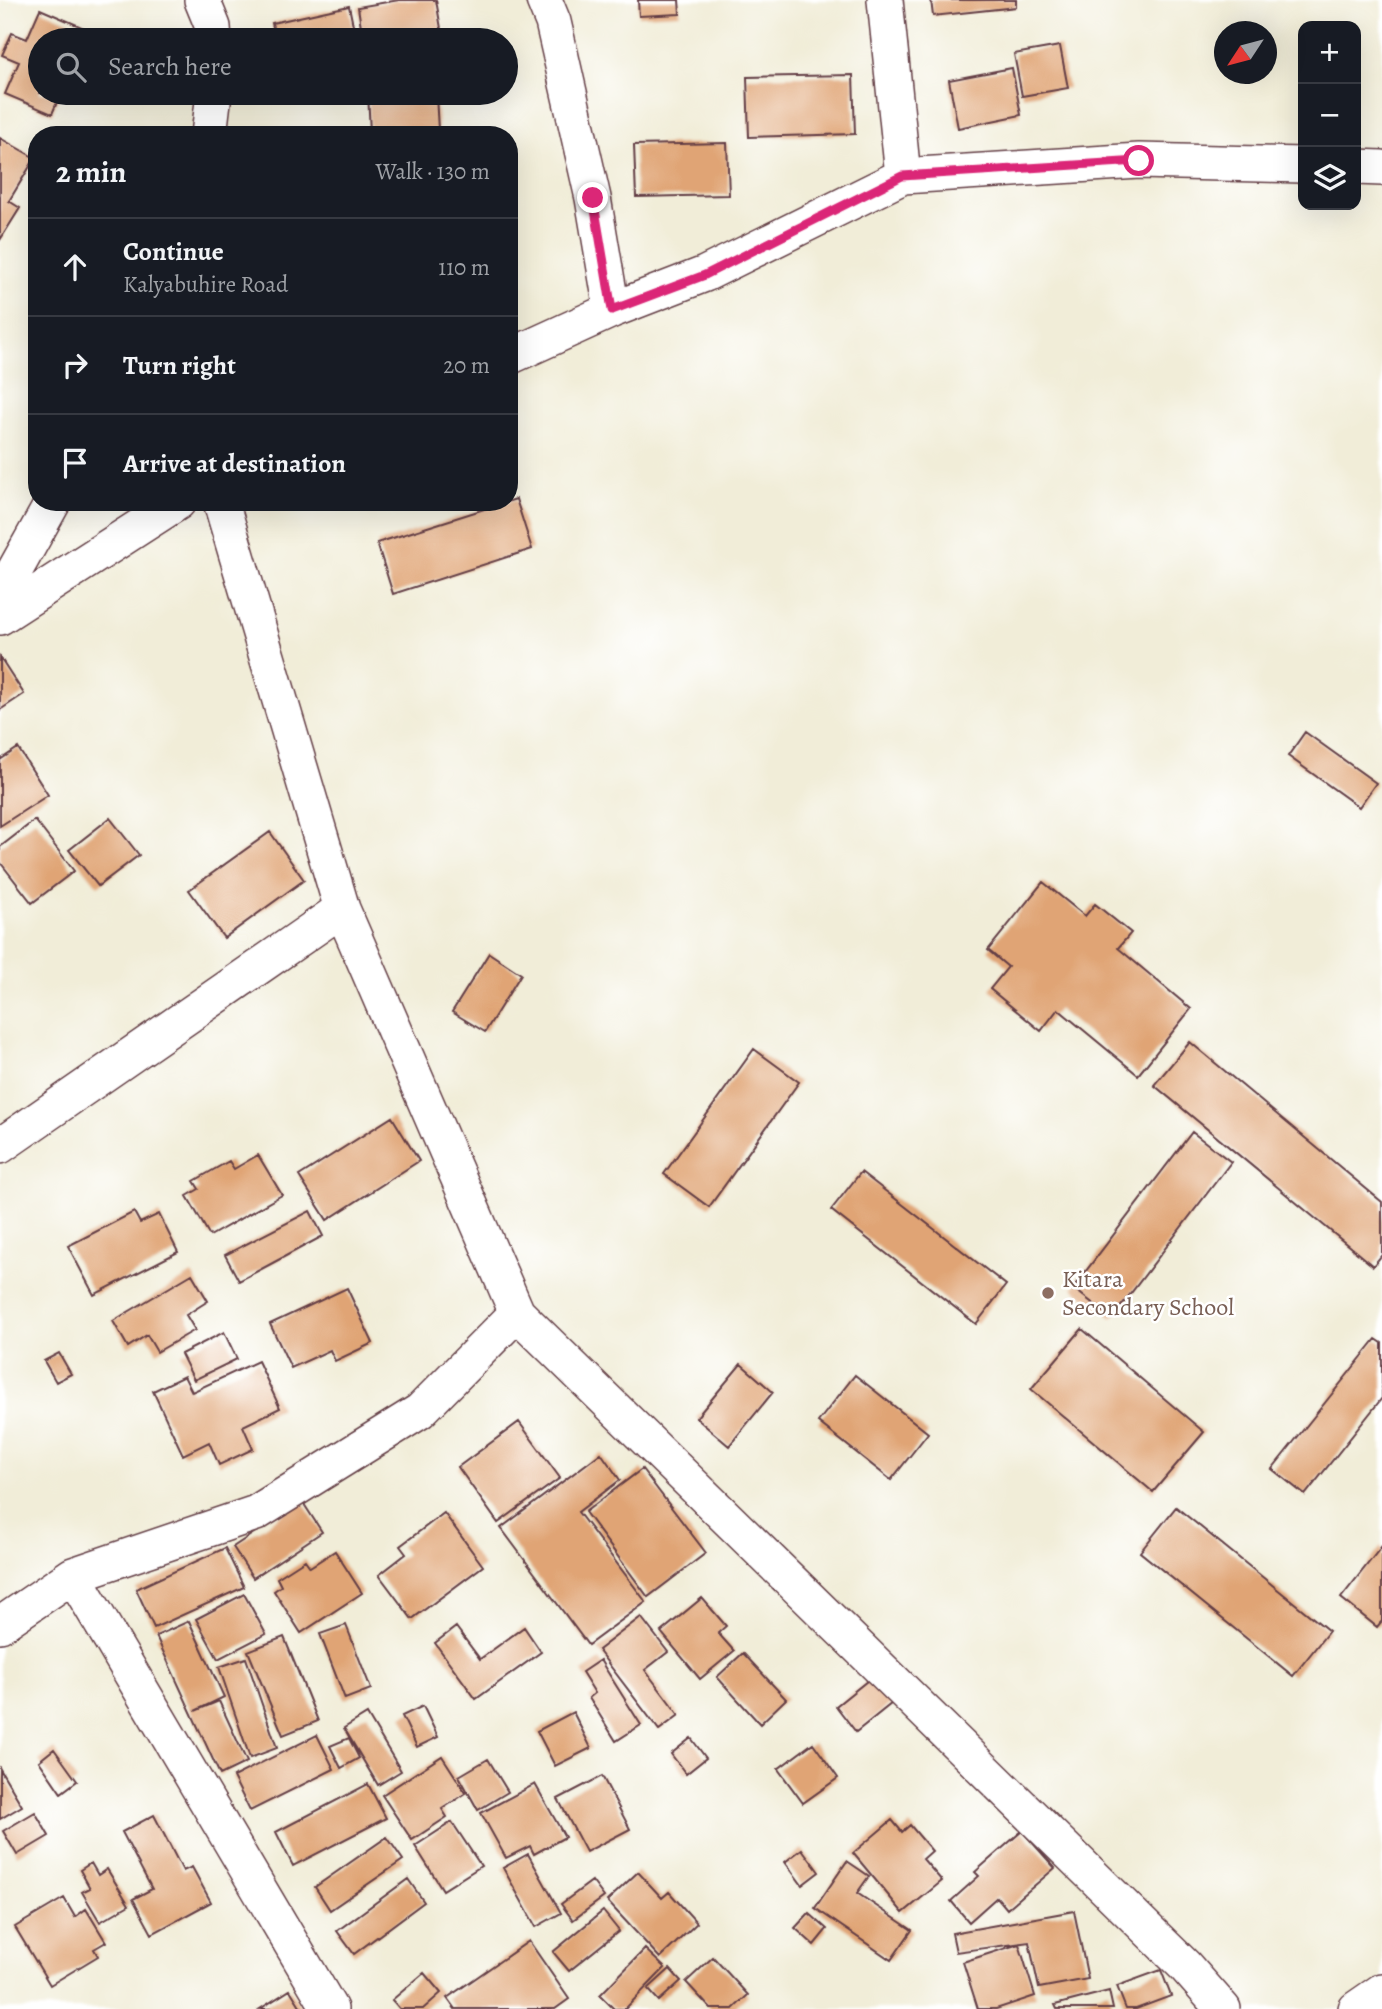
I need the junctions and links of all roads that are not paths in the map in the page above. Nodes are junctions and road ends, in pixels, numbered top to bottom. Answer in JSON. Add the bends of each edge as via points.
{"nodes":[{"id":1,"x":202,"y":0,"type":"edge"},
{"id":2,"x":544,"y":0,"type":"edge"},
{"id":3,"x":885,"y":0,"type":"edge"},
{"id":4,"x":214,"y":28,"type":"edge"},
{"id":5,"x":213,"y":105,"type":"edge"},
{"id":6,"x":210,"y":126,"type":"edge"},
{"id":7,"x":1298,"y":165,"type":"edge"},
{"id":8,"x":1361,"y":167,"type":"edge"},
{"id":9,"x":1382,"y":168,"type":"edge"},
{"id":10,"x":902,"y":176,"type":"junction"},
{"id":11,"x":612,"y":310,"type":"junction"},
{"id":12,"x":518,"y":353,"type":"edge"},
{"id":13,"x":48,"y":511,"type":"edge"},
{"id":14,"x":164,"y":511,"type":"edge"},
{"id":15,"x":224,"y":511,"type":"edge"},
{"id":16,"x":0,"y":597,"type":"edge"},
{"id":17,"x":0,"y":617,"type":"edge"},
{"id":18,"x":342,"y":909,"type":"junction"},
{"id":19,"x":0,"y":1146,"type":"edge"},
{"id":20,"x":517,"y":1313,"type":"junction"},
{"id":21,"x":73,"y":1575,"type":"junction"},
{"id":22,"x":0,"y":1625,"type":"edge"},
{"id":23,"x":1382,"y":1991,"type":"edge"},
{"id":24,"x":330,"y":2009,"type":"edge"},
{"id":25,"x":1223,"y":2009,"type":"edge"},
{"id":26,"x":1356,"y":2009,"type":"edge"}],
"edges":[{"from":1,"to":4,"type":"street"},
{"from":2,"to":11,"type":"street","via":[[593,198]]},
{"from":3,"to":10,"type":"street"},
{"from":5,"to":6,"type":"street"},
{"from":7,"to":10,"type":"street","via":[[1139,161]]},
{"from":8,"to":9,"type":"street"},
{"from":10,"to":11,"type":"street","via":[[705,275]]},
{"from":11,"to":12,"type":"street"},
{"from":13,"to":16,"type":"street"},
{"from":14,"to":17,"type":"street"},
{"from":15,"to":18,"type":"street"},
{"from":18,"to":19,"type":"street"},
{"from":18,"to":20,"type":"street"},
{"from":20,"to":21,"type":"street","via":[[420,1411],[256,1513]]},
{"from":20,"to":25,"type":"street","via":[[1185,1966]]},
{"from":21,"to":22,"type":"street"},
{"from":21,"to":24,"type":"street"},
{"from":23,"to":26,"type":"street"}]}
